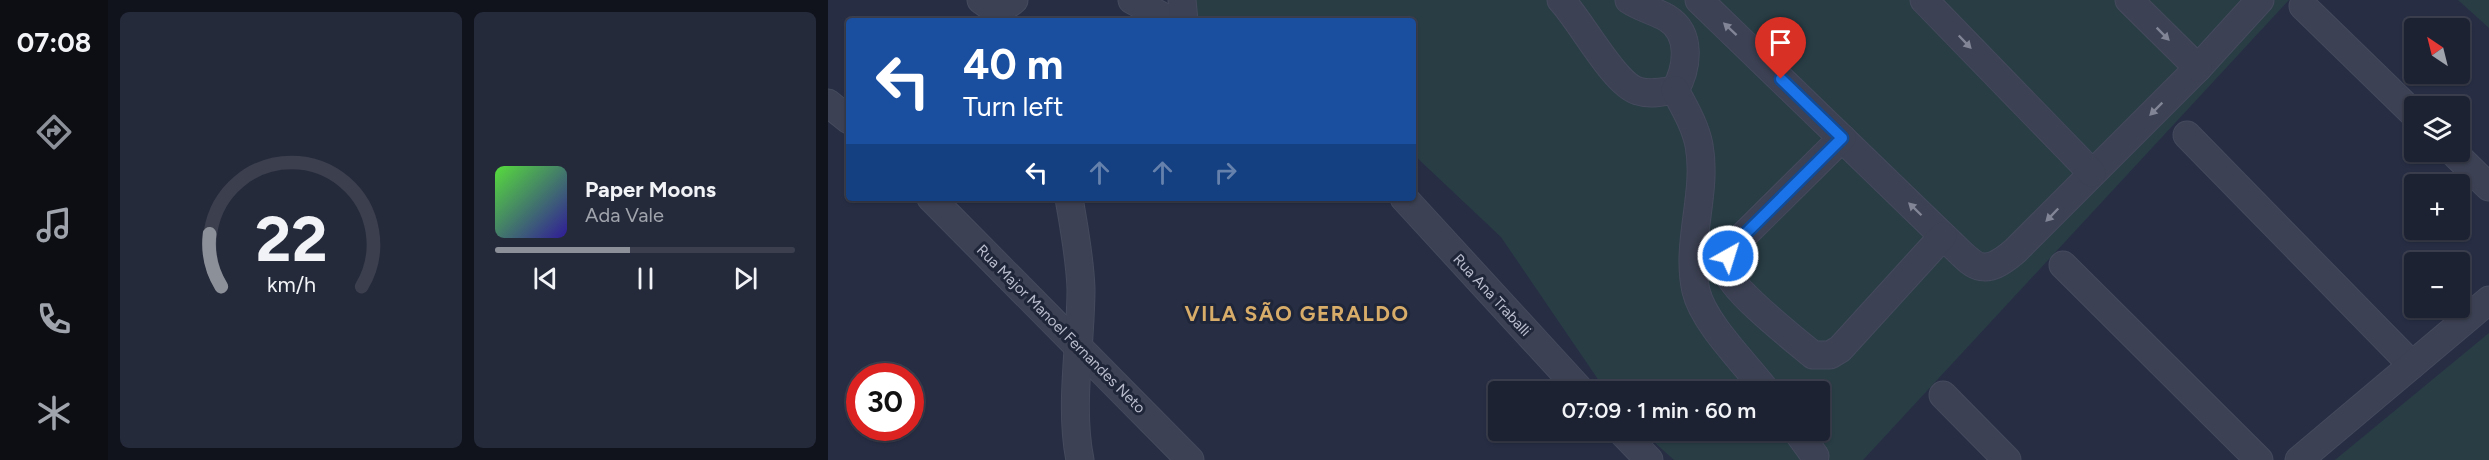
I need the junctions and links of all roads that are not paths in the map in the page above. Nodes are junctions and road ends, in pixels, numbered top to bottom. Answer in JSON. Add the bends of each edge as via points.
{"nodes":[{"id":1,"x":1132,"y":0,"type":"edge"},
{"id":2,"x":1182,"y":0,"type":"edge"},
{"id":3,"x":1561,"y":0,"type":"edge"},
{"id":4,"x":1629,"y":0,"type":"edge"},
{"id":5,"x":1699,"y":0,"type":"edge"},
{"id":6,"x":1924,"y":0,"type":"edge"},
{"id":7,"x":2129,"y":0,"type":"edge"},
{"id":8,"x":2260,"y":0,"type":"edge"},
{"id":9,"x":1656,"y":6,"type":"edge"},
{"id":10,"x":2303,"y":6,"type":"dead end"},
{"id":11,"x":1165,"y":18,"type":"edge"},
{"id":12,"x":1184,"y":18,"type":"edge"},
{"id":13,"x":2198,"y":68,"type":"junction"},
{"id":14,"x":1675,"y":90,"type":"junction"},
{"id":15,"x":828,"y":103,"type":"edge"},
{"id":16,"x":2404,"y":104,"type":"edge"},
{"id":17,"x":846,"y":118,"type":"edge"},
{"id":18,"x":2187,"y":135,"type":"dead end"},
{"id":19,"x":1842,"y":138,"type":"junction"},
{"id":20,"x":2463,"y":162,"type":"edge"},
{"id":21,"x":2092,"y":173,"type":"junction"},
{"id":22,"x":2489,"y":187,"type":"edge"},
{"id":23,"x":934,"y":201,"type":"edge"},
{"id":24,"x":1070,"y":201,"type":"edge"},
{"id":25,"x":1407,"y":201,"type":"edge"},
{"id":26,"x":1943,"y":236,"type":"junction"},
{"id":27,"x":2063,"y":265,"type":"dead end"},
{"id":28,"x":2489,"y":300,"type":"edge"},
{"id":29,"x":1078,"y":344,"type":"junction"},
{"id":30,"x":2412,"y":365,"type":"junction"},
{"id":31,"x":1572,"y":381,"type":"edge"},
{"id":32,"x":1758,"y":381,"type":"edge"},
{"id":33,"x":1943,"y":395,"type":"dead end"},
{"id":34,"x":1631,"y":441,"type":"edge"},
{"id":35,"x":1804,"y":441,"type":"edge"},
{"id":36,"x":1815,"y":456,"type":"dead end"},
{"id":37,"x":1080,"y":460,"type":"edge"},
{"id":38,"x":1190,"y":460,"type":"edge"},
{"id":39,"x":1649,"y":460,"type":"edge"},
{"id":40,"x":2007,"y":460,"type":"edge"},
{"id":41,"x":2259,"y":460,"type":"edge"},
{"id":42,"x":2298,"y":460,"type":"edge"}],
"edges":[{"from":1,"to":11,"type":"street"},
{"from":2,"to":12,"type":"street"},
{"from":3,"to":14,"type":"street","via":[[1631,88],[1652,93]]},
{"from":4,"to":9,"type":"street"},
{"from":19,"to":5,"type":"street","one_way":true},
{"from":6,"to":21,"type":"street","one_way":true},
{"from":7,"to":13,"type":"street","one_way":true},
{"from":8,"to":13,"type":"street"},
{"from":9,"to":14,"type":"street","via":[[1683,40],[1683,75]]},
{"from":10,"to":16,"type":"street"},
{"from":13,"to":21,"type":"street","one_way":true},
{"from":14,"to":32,"type":"street","via":[[1699,146],[1693,268],[1696,292],[1710,319]]},
{"from":15,"to":17,"type":"street"},
{"from":18,"to":30,"type":"street"},
{"from":26,"to":19,"type":"street","one_way":true},
{"from":19,"to":26,"type":"street","via":[[1736,243],[1725,266],[1743,293],[1813,356],[1830,355],[1854,336]]},
{"from":20,"to":22,"type":"street"},
{"from":21,"to":26,"type":"street","one_way":true,"via":[[1993,268],[1980,268]]},
{"from":23,"to":29,"type":"street","name":"Rua Major Manoel Fernandes Neto"},
{"from":24,"to":29,"type":"street","via":[[1080,280]]},
{"from":25,"to":31,"type":"street","name":"Rua Ana Traballi"},
{"from":27,"to":41,"type":"street"},
{"from":28,"to":30,"type":"street"},
{"from":29,"to":37,"type":"street"},
{"from":29,"to":38,"type":"street","name":"Rua Major Manoel Fernandes Neto"},
{"from":30,"to":42,"type":"street"},
{"from":33,"to":40,"type":"street"},
{"from":34,"to":39,"type":"street"},
{"from":35,"to":36,"type":"street"}]}
